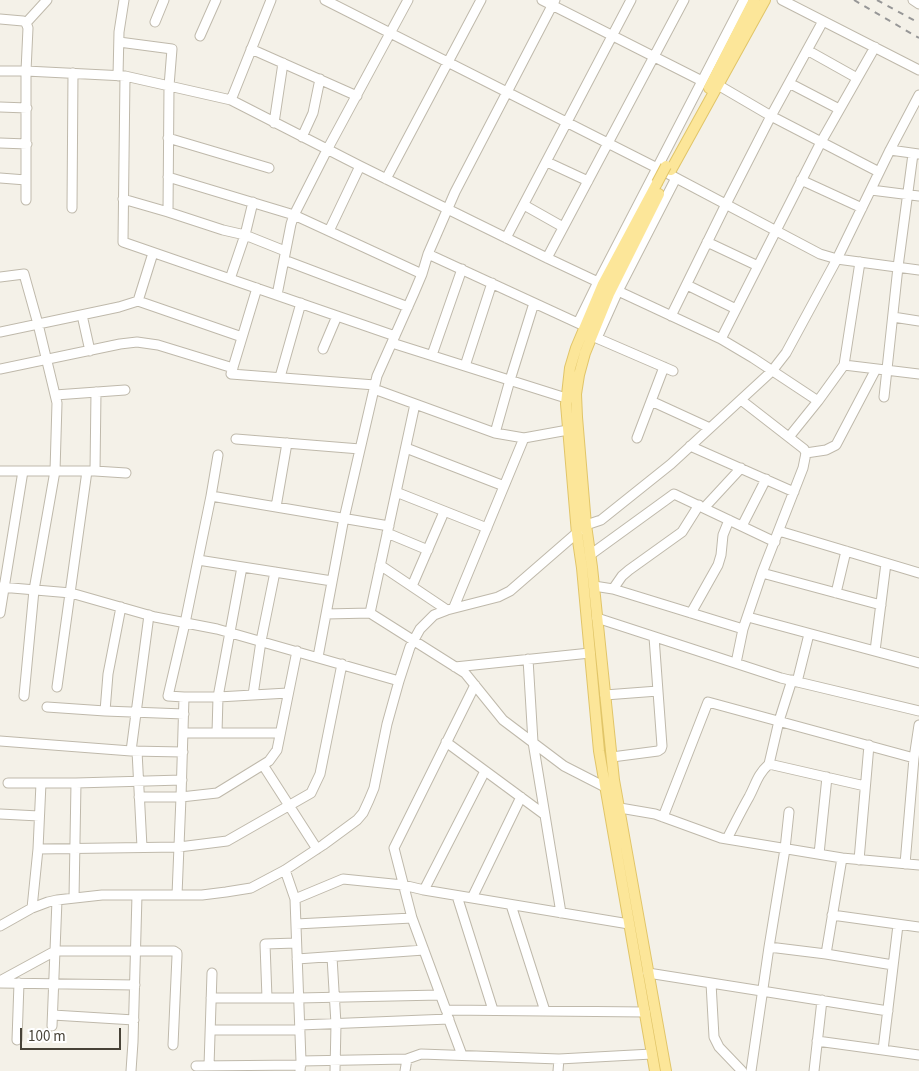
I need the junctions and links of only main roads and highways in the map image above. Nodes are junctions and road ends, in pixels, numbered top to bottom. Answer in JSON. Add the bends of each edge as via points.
{"nodes":[{"id":1,"x":754,"y":0,"type":"edge"},
{"id":2,"x":765,"y":0,"type":"edge"},
{"id":3,"x":667,"y":171,"type":"junction"},
{"id":4,"x":660,"y":185,"type":"junction"},
{"id":5,"x":614,"y":809,"type":"junction"},
{"id":6,"x":655,"y":1071,"type":"edge"},
{"id":7,"x":666,"y":1071,"type":"edge"}],
"edges":[{"from":1,"to":3,"type":"main road"},
{"from":2,"to":3,"type":"main road"},
{"from":3,"to":4,"type":"main road"},
{"from":4,"to":5,"type":"main road","via":[[609,294],[579,375],[576,394],[586,526],[612,757]]},
{"from":4,"to":5,"type":"main road","via":[[582,324],[566,398],[599,751],[605,787]]},
{"from":5,"to":6,"type":"main road","via":[[629,924]]},
{"from":5,"to":7,"type":"main road"}]}
